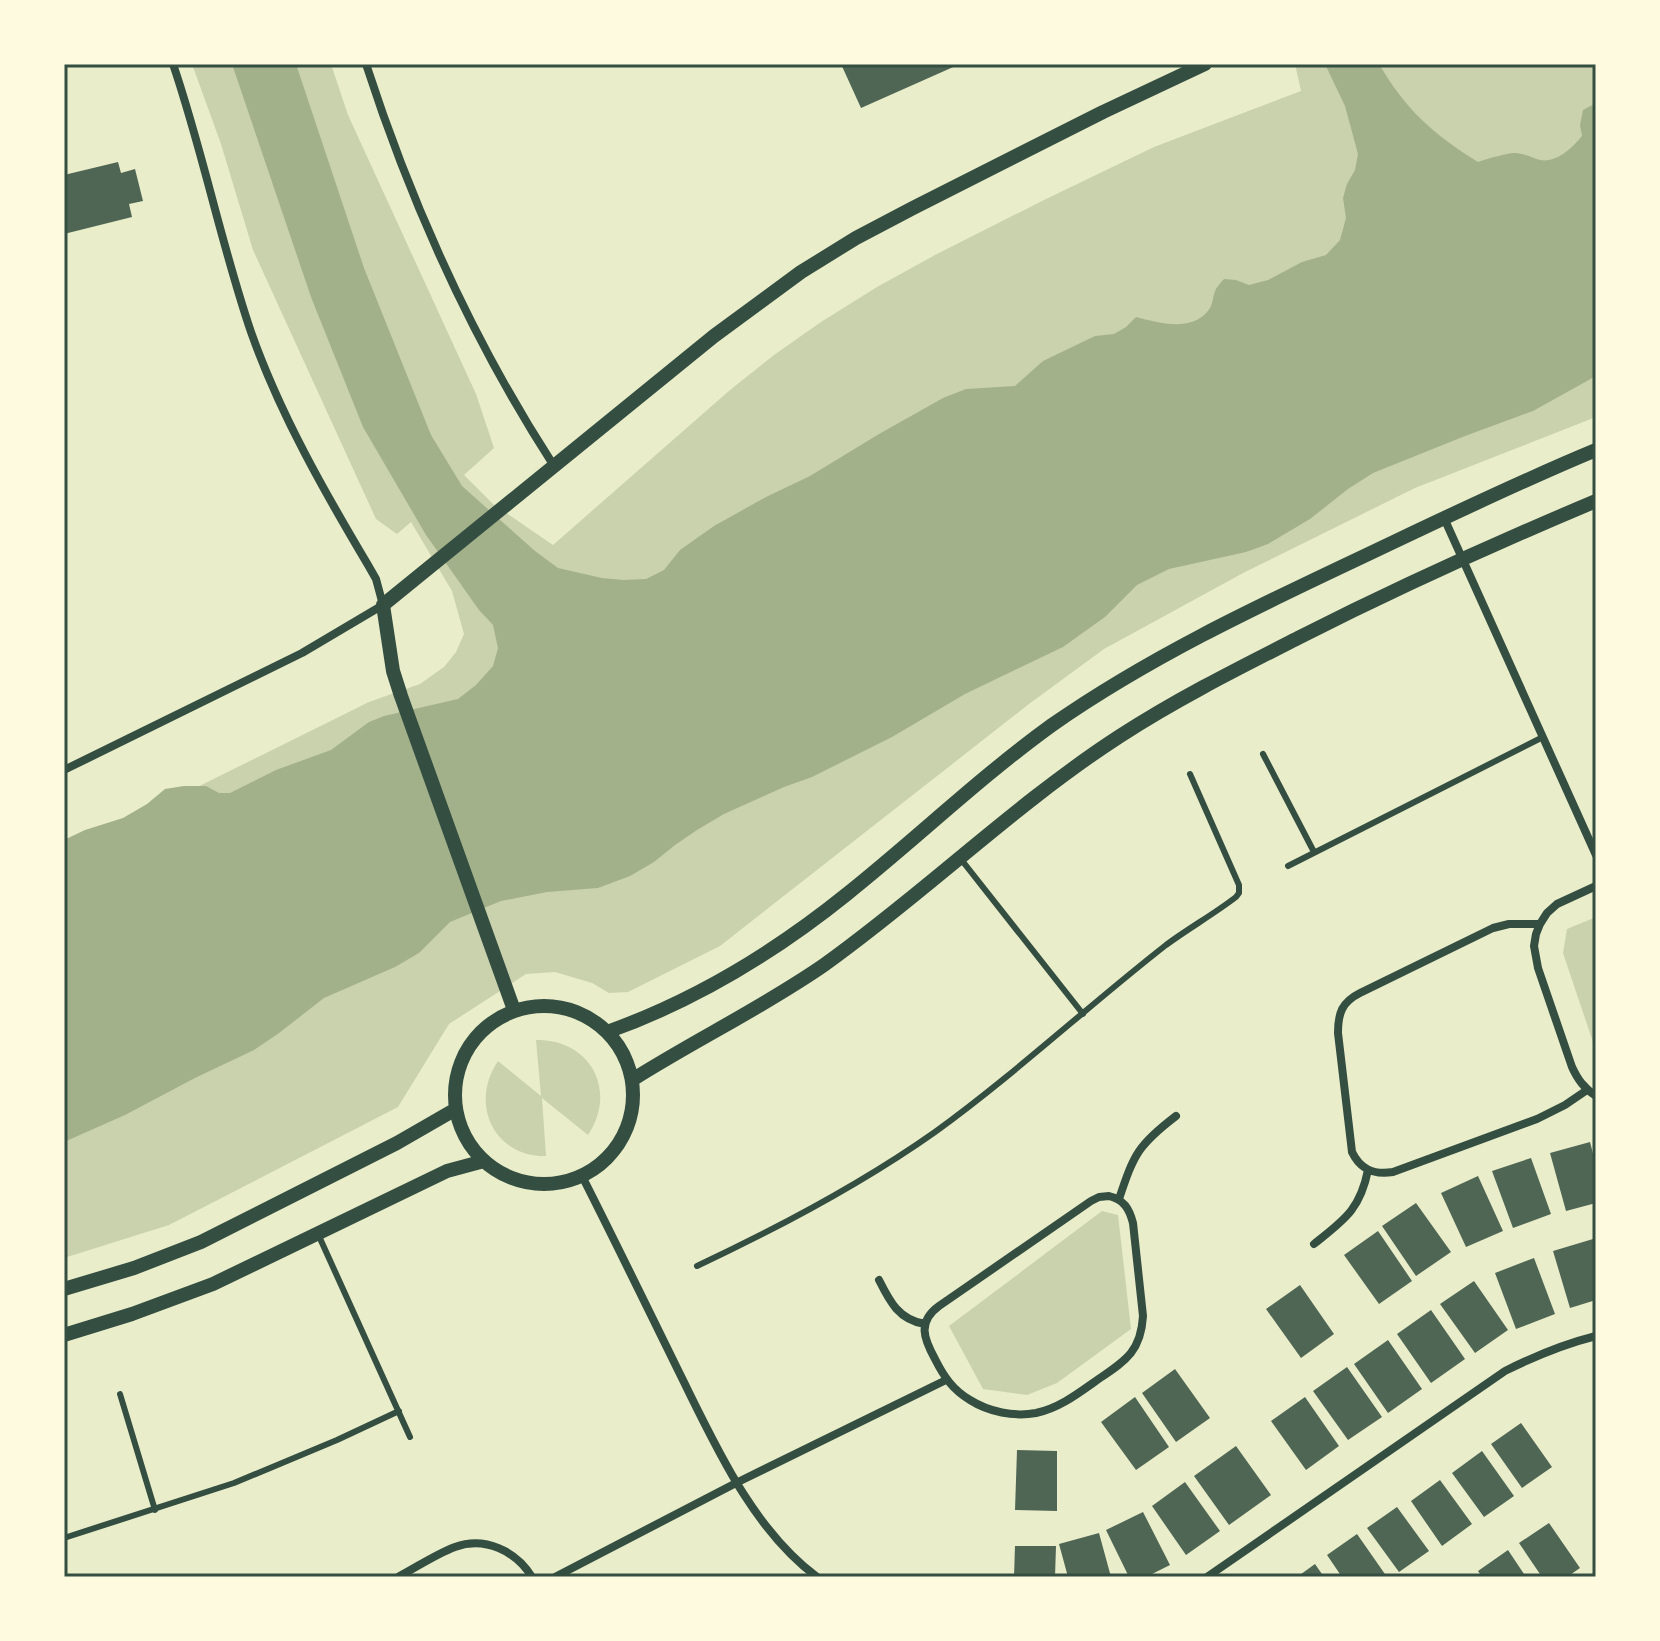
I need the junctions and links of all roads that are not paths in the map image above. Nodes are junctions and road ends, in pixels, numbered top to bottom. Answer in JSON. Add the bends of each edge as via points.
{"nodes":[{"id":1,"x":173,"y":64,"type":"edge"},
{"id":2,"x":366,"y":64,"type":"edge"},
{"id":3,"x":1205,"y":64,"type":"edge"},
{"id":4,"x":1596,"y":450,"type":"edge"},
{"id":5,"x":554,"y":466,"type":"junction"},
{"id":6,"x":1596,"y":501,"type":"edge"},
{"id":7,"x":1444,"y":518,"type":"junction"},
{"id":8,"x":1463,"y":560,"type":"junction"},
{"id":9,"x":383,"y":605,"type":"junction"},
{"id":10,"x":1543,"y":737,"type":"junction"},
{"id":11,"x":1263,"y":754,"type":"dead end"},
{"id":12,"x":64,"y":770,"type":"edge"},
{"id":13,"x":1190,"y":774,"type":"dead end"},
{"id":14,"x":1314,"y":852,"type":"junction"},
{"id":15,"x":1596,"y":855,"type":"edge"},
{"id":16,"x":960,"y":858,"type":"junction"},
{"id":17,"x":1288,"y":866,"type":"dead end"},
{"id":18,"x":1596,"y":886,"type":"edge"},
{"id":19,"x":1540,"y":924,"type":"junction"},
{"id":20,"x":514,"y":1010,"type":"junction"},
{"id":21,"x":1083,"y":1014,"type":"junction"},
{"id":22,"x":607,"y":1032,"type":"junction"},
{"id":23,"x":632,"y":1080,"type":"junction"},
{"id":24,"x":1587,"y":1090,"type":"junction"},
{"id":25,"x":1596,"y":1096,"type":"edge"},
{"id":26,"x":456,"y":1109,"type":"junction"},
{"id":27,"x":1176,"y":1116,"type":"dead end"},
{"id":28,"x":484,"y":1161,"type":"junction"},
{"id":29,"x":1368,"y":1170,"type":"junction"},
{"id":30,"x":582,"y":1176,"type":"junction"},
{"id":31,"x":1119,"y":1199,"type":"junction"},
{"id":32,"x":318,"y":1234,"type":"junction"},
{"id":33,"x":1314,"y":1244,"type":"dead end"},
{"id":34,"x":697,"y":1266,"type":"dead end"},
{"id":35,"x":879,"y":1280,"type":"dead end"},
{"id":36,"x":64,"y":1289,"type":"edge"},
{"id":37,"x":925,"y":1324,"type":"junction"},
{"id":38,"x":64,"y":1335,"type":"edge"},
{"id":39,"x":1596,"y":1336,"type":"edge"},
{"id":40,"x":946,"y":1380,"type":"junction"},
{"id":41,"x":120,"y":1394,"type":"dead end"},
{"id":42,"x":399,"y":1411,"type":"junction"},
{"id":43,"x":410,"y":1437,"type":"dead end"},
{"id":44,"x":738,"y":1482,"type":"junction"},
{"id":45,"x":155,"y":1510,"type":"junction"},
{"id":46,"x":64,"y":1538,"type":"edge"},
{"id":47,"x":803,"y":1566,"type":"junction"},
{"id":48,"x":398,"y":1577,"type":"edge"},
{"id":49,"x":532,"y":1577,"type":"edge"},
{"id":50,"x":555,"y":1577,"type":"edge"},
{"id":51,"x":806,"y":1577,"type":"edge"},
{"id":52,"x":817,"y":1577,"type":"edge"},
{"id":53,"x":1207,"y":1577,"type":"edge"}],
"edges":[{"from":1,"to":9,"type":"street","via":[[252,334],[291,425],[376,579]]},
{"from":2,"to":5,"type":"street","via":[[457,294],[506,390]]},
{"from":3,"to":5,"type":"street","via":[[966,181],[801,272]]},
{"from":4,"to":7,"type":"street"},
{"from":5,"to":9,"type":"street"},
{"from":6,"to":8,"type":"street"},
{"from":7,"to":8,"type":"street"},
{"from":7,"to":22,"type":"street","via":[[1272,600],[1094,697],[1014,754],[847,895],[768,952],[653,1015]]},
{"from":8,"to":10,"type":"street"},
{"from":8,"to":16,"type":"street","via":[[1327,623],[1157,713],[1059,779]]},
{"from":9,"to":12,"type":"street","via":[[302,653]]},
{"from":9,"to":20,"type":"street","via":[[401,696]]},
{"from":10,"to":14,"type":"lane"},
{"from":10,"to":15,"type":"street"},
{"from":11,"to":14,"type":"lane"},
{"from":13,"to":21,"type":"lane","via":[[1239,893]]},
{"from":14,"to":17,"type":"lane"},
{"from":16,"to":21,"type":"lane"},
{"from":16,"to":23,"type":"street","via":[[825,964]]},
{"from":18,"to":19,"type":"street","via":[[1557,904]]},
{"from":19,"to":24,"type":"street","via":[[1534,946],[1538,968],[1572,1067]]},
{"from":19,"to":29,"type":"street","via":[[1493,928],[1345,1003],[1338,1033],[1352,1152]]},
{"from":20,"to":22,"type":"street","via":[[542,1005],[570,1010]]},
{"from":20,"to":26,"type":"street","via":[[487,1026],[467,1049],[456,1078]]},
{"from":21,"to":34,"type":"lane","via":[[894,1160],[765,1234]]},
{"from":22,"to":23,"type":"street","via":[[619,1046]]},
{"from":23,"to":30,"type":"street","via":[[632,1109],[623,1136],[606,1159]]},
{"from":24,"to":25,"type":"street"},
{"from":24,"to":29,"type":"street","via":[[1551,1113],[1422,1161],[1384,1173]]},
{"from":26,"to":28,"type":"street","via":[[466,1138]]},
{"from":26,"to":36,"type":"street","via":[[201,1242]]},
{"from":27,"to":31,"type":"street","via":[[1140,1147]]},
{"from":28,"to":30,"type":"street","via":[[498,1172],[531,1183]]},
{"from":28,"to":32,"type":"street","via":[[447,1171]]},
{"from":29,"to":33,"type":"street","via":[[1356,1206]]},
{"from":30,"to":44,"type":"street"},
{"from":31,"to":37,"type":"street","via":[[1091,1201],[933,1310]]},
{"from":31,"to":40,"type":"street","via":[[1133,1223],[1143,1316],[1130,1356],[1066,1401],[1036,1413],[987,1409]]},
{"from":32,"to":38,"type":"street","via":[[200,1289]]},
{"from":32,"to":42,"type":"lane"},
{"from":35,"to":37,"type":"street","via":[[899,1313]]},
{"from":37,"to":40,"type":"street","via":[[928,1345]]},
{"from":39,"to":53,"type":"street","via":[[1505,1371]]},
{"from":40,"to":44,"type":"street"},
{"from":41,"to":45,"type":"lane"},
{"from":42,"to":43,"type":"lane"},
{"from":42,"to":45,"type":"lane","via":[[274,1468]]},
{"from":44,"to":47,"type":"street","via":[[777,1541]]},
{"from":44,"to":50,"type":"street"},
{"from":45,"to":46,"type":"lane"},
{"from":47,"to":51,"type":"street"},
{"from":47,"to":52,"type":"street"},
{"from":48,"to":49,"type":"street","via":[[455,1547],[485,1544],[512,1554]]}]}
